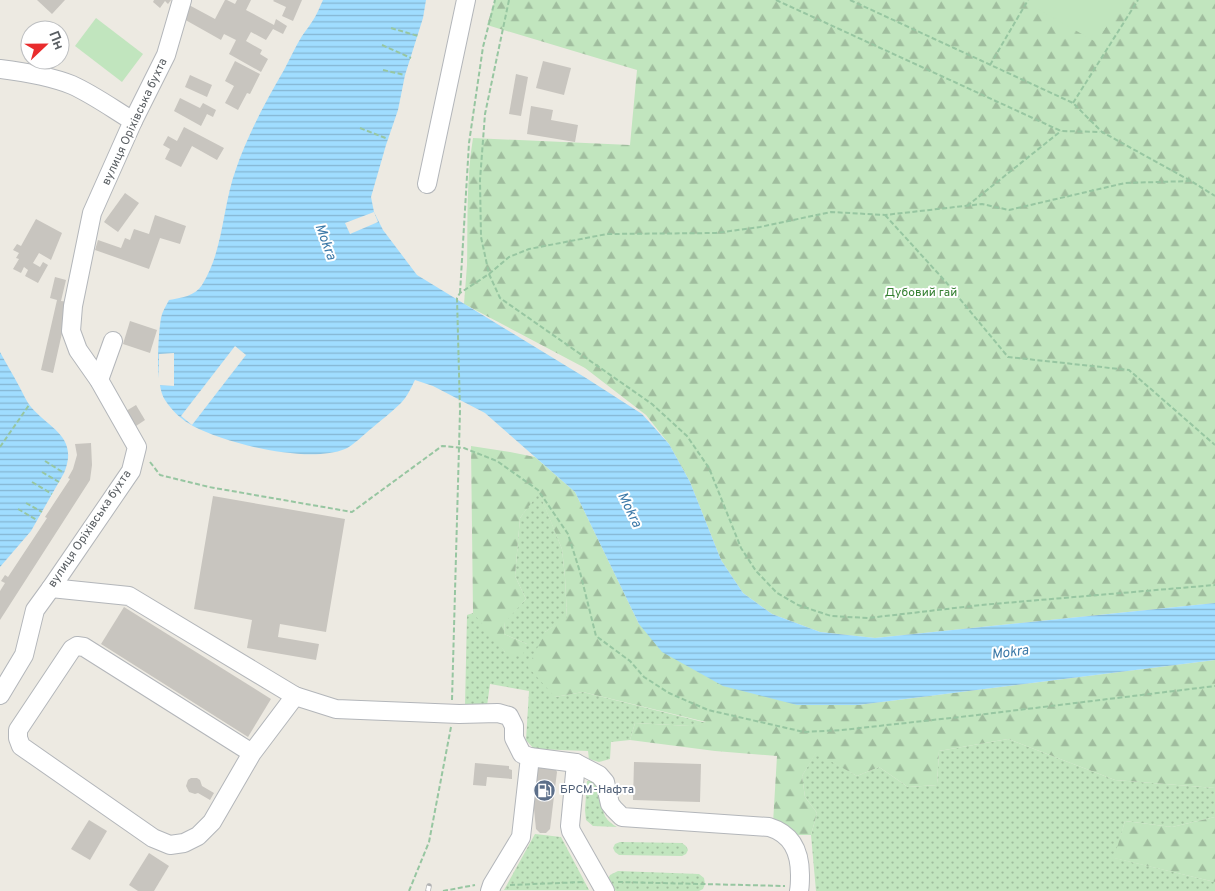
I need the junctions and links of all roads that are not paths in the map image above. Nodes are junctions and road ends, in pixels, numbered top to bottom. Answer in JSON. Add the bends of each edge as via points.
{"nodes":[{"id":1,"x":182,"y":0,"type":"edge"},
{"id":2,"x":466,"y":0,"type":"edge"},
{"id":3,"x":0,"y":69,"type":"edge"},
{"id":4,"x":133,"y":121,"type":"junction"},
{"id":5,"x":427,"y":184,"type":"dead end"},
{"id":6,"x":113,"y":341,"type":"dead end"},
{"id":7,"x":98,"y":380,"type":"junction"},
{"id":8,"x":51,"y":588,"type":"junction"},
{"id":9,"x":0,"y":695,"type":"edge"},
{"id":10,"x":295,"y":696,"type":"junction"},
{"id":11,"x":252,"y":753,"type":"junction"},
{"id":12,"x":530,"y":757,"type":"junction"},
{"id":13,"x":576,"y":763,"type":"junction"},
{"id":14,"x":602,"y":886,"type":"edge"},
{"id":15,"x":491,"y":888,"type":"edge"},
{"id":16,"x":800,"y":889,"type":"edge"}],
"edges":[{"from":1,"to":4,"type":"street","name":"вулиця Оріхівська бухта","via":[[166,55]]},
{"from":2,"to":5,"type":"street"},
{"from":3,"to":4,"type":"street","via":[[72,85]]},
{"from":4,"to":7,"type":"street","name":"вулиця Оріхівська бухта","via":[[92,213],[73,306],[71,331],[78,350]]},
{"from":6,"to":7,"type":"street"},
{"from":7,"to":8,"type":"street","name":"вулиця Оріхівська бухта","via":[[137,446],[130,471]]},
{"from":8,"to":9,"type":"street","name":"вулиця Оріхівська бухта","via":[[35,610],[24,655]]},
{"from":8,"to":10,"type":"street","via":[[129,596]]},
{"from":10,"to":11,"type":"street"},
{"from":10,"to":12,"type":"street","via":[[336,709],[498,713],[509,716],[522,754]]},
{"from":11,"to":11,"type":"street","via":[[212,822],[198,836],[170,845],[153,838],[21,746],[18,730],[72,649],[84,646]]},
{"from":12,"to":13,"type":"street"},
{"from":12,"to":15,"type":"street","via":[[522,837]]},
{"from":13,"to":14,"type":"street","via":[[571,832]]},
{"from":13,"to":16,"type":"street","via":[[599,775],[605,782],[610,804],[622,817],[776,829],[788,838],[797,853]]}]}
